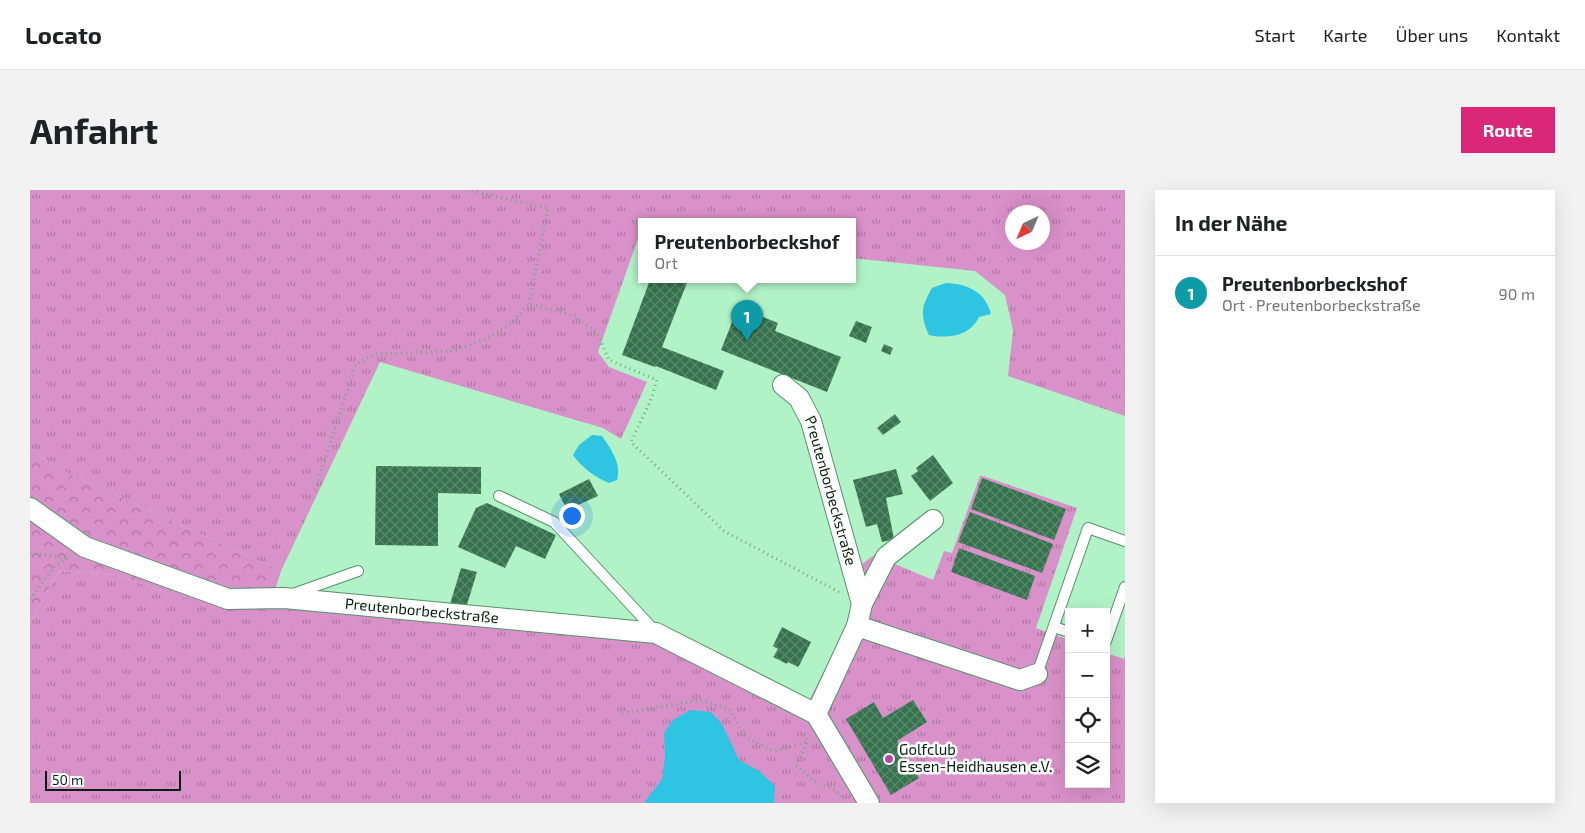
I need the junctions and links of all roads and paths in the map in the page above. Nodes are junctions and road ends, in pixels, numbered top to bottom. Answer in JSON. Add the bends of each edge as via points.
{"nodes":[{"id":1,"x":467,"y":190,"type":"edge"},
{"id":2,"x":529,"y":304,"type":"junction"},
{"id":3,"x":784,"y":385,"type":"dead end"},
{"id":4,"x":315,"y":490,"type":"dead end"},
{"id":5,"x":499,"y":496,"type":"dead end"},
{"id":6,"x":30,"y":508,"type":"edge"},
{"id":7,"x":933,"y":520,"type":"dead end"},
{"id":8,"x":1125,"y":541,"type":"edge"},
{"id":9,"x":85,"y":547,"type":"junction"},
{"id":10,"x":30,"y":553,"type":"edge"},
{"id":11,"x":67,"y":558,"type":"junction"},
{"id":12,"x":358,"y":570,"type":"dead end"},
{"id":13,"x":1125,"y":587,"type":"edge"},
{"id":14,"x":284,"y":598,"type":"junction"},
{"id":15,"x":30,"y":599,"type":"edge"},
{"id":16,"x":862,"y":604,"type":"junction"},
{"id":17,"x":857,"y":626,"type":"junction"},
{"id":18,"x":1054,"y":627,"type":"junction"},
{"id":19,"x":1110,"y":630,"type":"edge"},
{"id":20,"x":1065,"y":631,"type":"edge"},
{"id":21,"x":656,"y":632,"type":"junction"},
{"id":22,"x":1037,"y":674,"type":"joint"},
{"id":23,"x":622,"y":713,"type":"dead end"},
{"id":24,"x":816,"y":714,"type":"junction"},
{"id":25,"x":807,"y":742,"type":"junction"},
{"id":26,"x":847,"y":803,"type":"edge"},
{"id":27,"x":869,"y":803,"type":"edge"}],
"edges":[{"from":1,"to":2,"type":"path","via":[[548,208]]},
{"from":2,"to":4,"type":"path","via":[[512,322],[487,339],[452,351],[376,354],[356,364]]},
{"from":2,"to":16,"type":"path","via":[[575,316],[597,333],[609,360],[657,380],[631,442],[724,531]]},
{"from":3,"to":16,"type":"street","name":"Preutenborbeckstraße","via":[[799,398],[811,421]]},
{"from":5,"to":21,"type":"lane","via":[[554,522]]},
{"from":6,"to":9,"type":"street","name":"Preutenborbeckstraße"},
{"from":7,"to":16,"type":"street","name":"Preutenborbeckstraße","via":[[886,556]]},
{"from":8,"to":18,"type":"lane","via":[[1088,528]]},
{"from":9,"to":11,"type":"path"},
{"from":9,"to":14,"type":"street","name":"Preutenborbeckstraße","via":[[228,599]]},
{"from":10,"to":11,"type":"path"},
{"from":11,"to":15,"type":"path","via":[[55,566]]},
{"from":12,"to":14,"type":"lane"},
{"from":13,"to":19,"type":"lane"},
{"from":14,"to":21,"type":"street","name":"Preutenborbeckstraße"},
{"from":16,"to":17,"type":"street","name":"Preutenborbeckstraße"},
{"from":17,"to":22,"type":"street","via":[[1020,680]]},
{"from":17,"to":24,"type":"street","name":"Preutenborbeckstraße"},
{"from":18,"to":20,"type":"lane"},
{"from":18,"to":22,"type":"lane"},
{"from":21,"to":24,"type":"street","name":"Preutenborbeckstraße"},
{"from":23,"to":25,"type":"path","via":[[701,700],[729,709],[748,738],[775,751]]},
{"from":24,"to":25,"type":"path"},
{"from":24,"to":27,"type":"street"},
{"from":25,"to":26,"type":"path","via":[[796,765],[813,781],[836,790]]}]}
